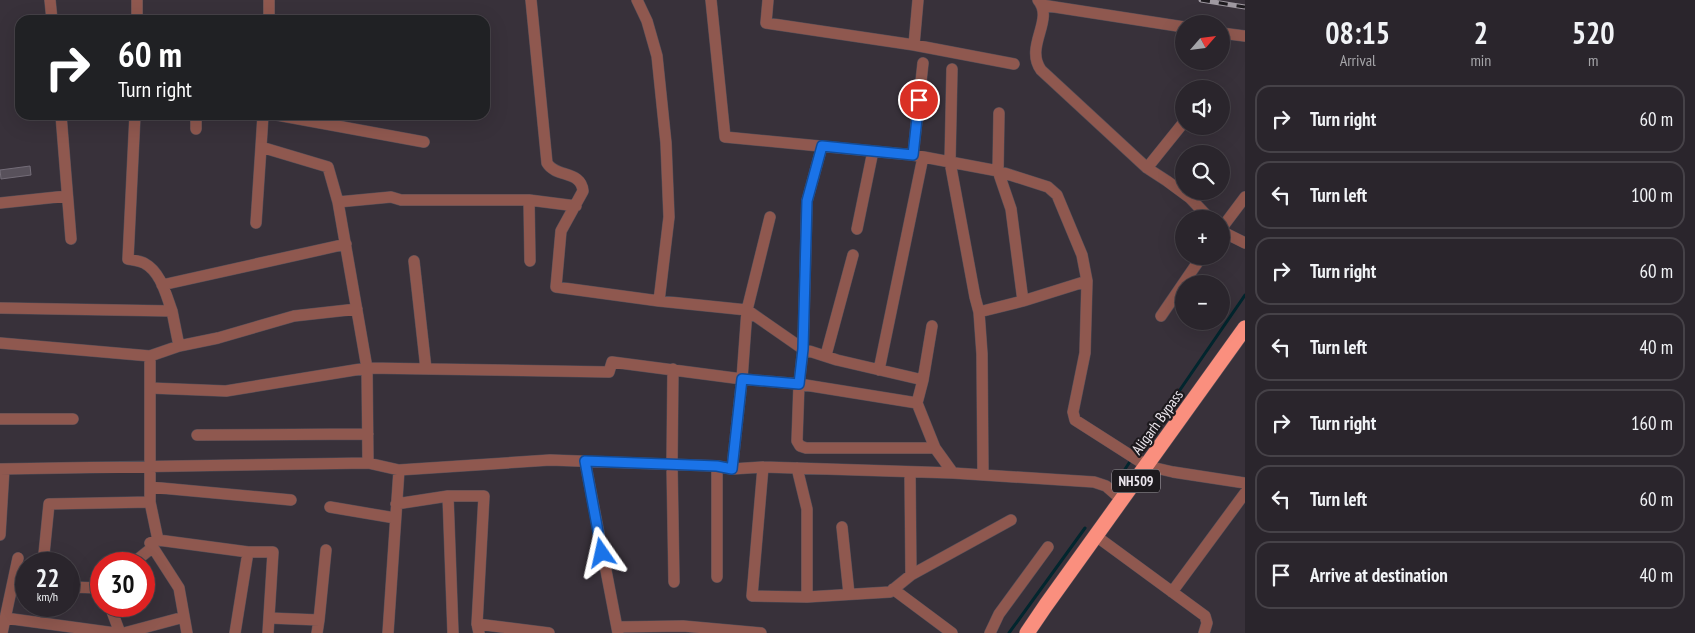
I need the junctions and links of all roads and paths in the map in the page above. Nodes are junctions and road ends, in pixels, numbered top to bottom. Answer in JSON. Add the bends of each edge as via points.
{"nodes":[{"id":1,"x":50,"y":0,"type":"edge"},
{"id":2,"x":137,"y":0,"type":"edge"},
{"id":3,"x":269,"y":0,"type":"edge"},
{"id":4,"x":531,"y":0,"type":"edge"},
{"id":5,"x":637,"y":0,"type":"edge"},
{"id":6,"x":711,"y":0,"type":"edge"},
{"id":7,"x":768,"y":0,"type":"edge"},
{"id":8,"x":918,"y":0,"type":"edge"},
{"id":9,"x":1040,"y":3,"type":"edge"},
{"id":10,"x":52,"y":15,"type":"edge"},
{"id":11,"x":137,"y":15,"type":"edge"},
{"id":12,"x":268,"y":15,"type":"edge"},
{"id":13,"x":1175,"y":26,"type":"edge"},
{"id":14,"x":1230,"y":34,"type":"edge"},
{"id":15,"x":1245,"y":36,"type":"edge"},
{"id":16,"x":914,"y":45,"type":"junction"},
{"id":17,"x":924,"y":63,"type":"dead end"},
{"id":18,"x":1014,"y":64,"type":"dead end"},
{"id":19,"x":952,"y":68,"type":"dead end"},
{"id":20,"x":999,"y":113,"type":"dead end"},
{"id":21,"x":61,"y":120,"type":"edge"},
{"id":22,"x":135,"y":120,"type":"edge"},
{"id":23,"x":196,"y":120,"type":"edge"},
{"id":24,"x":263,"y":120,"type":"edge"},
{"id":25,"x":305,"y":120,"type":"edge"},
{"id":26,"x":196,"y":129,"type":"dead end"},
{"id":27,"x":1175,"y":133,"type":"edge"},
{"id":28,"x":424,"y":142,"type":"dead end"},
{"id":29,"x":822,"y":146,"type":"junction"},
{"id":30,"x":261,"y":147,"type":"junction"},
{"id":31,"x":873,"y":151,"type":"junction"},
{"id":32,"x":918,"y":156,"type":"junction"},
{"id":33,"x":950,"y":162,"type":"junction"},
{"id":34,"x":1147,"y":168,"type":"junction"},
{"id":35,"x":998,"y":170,"type":"junction"},
{"id":36,"x":67,"y":196,"type":"junction"},
{"id":37,"x":1245,"y":197,"type":"edge"},
{"id":38,"x":529,"y":200,"type":"junction"},
{"id":39,"x":338,"y":202,"type":"junction"},
{"id":40,"x":0,"y":204,"type":"edge"},
{"id":41,"x":576,"y":206,"type":"junction"},
{"id":42,"x":1201,"y":210,"type":"edge"},
{"id":43,"x":770,"y":217,"type":"dead end"},
{"id":44,"x":1230,"y":218,"type":"edge"},
{"id":45,"x":256,"y":224,"type":"dead end"},
{"id":46,"x":857,"y":229,"type":"dead end"},
{"id":47,"x":1230,"y":235,"type":"edge"},
{"id":48,"x":71,"y":239,"type":"dead end"},
{"id":49,"x":1245,"y":243,"type":"edge"},
{"id":50,"x":346,"y":244,"type":"junction"},
{"id":51,"x":853,"y":255,"type":"dead end"},
{"id":52,"x":414,"y":260,"type":"dead end"},
{"id":53,"x":530,"y":261,"type":"dead end"},
{"id":54,"x":1196,"y":265,"type":"edge"},
{"id":55,"x":1087,"y":281,"type":"junction"},
{"id":56,"x":162,"y":285,"type":"junction"},
{"id":57,"x":1023,"y":301,"type":"junction"},
{"id":58,"x":659,"y":302,"type":"junction"},
{"id":59,"x":0,"y":308,"type":"edge"},
{"id":60,"x":357,"y":309,"type":"junction"},
{"id":61,"x":747,"y":310,"type":"junction"},
{"id":62,"x":172,"y":311,"type":"junction"},
{"id":63,"x":979,"y":312,"type":"junction"},
{"id":64,"x":1162,"y":316,"type":"dead end"},
{"id":65,"x":932,"y":326,"type":"dead end"},
{"id":66,"x":1245,"y":328,"type":"edge"},
{"id":67,"x":0,"y":343,"type":"edge"},
{"id":68,"x":179,"y":346,"type":"junction"},
{"id":69,"x":803,"y":349,"type":"junction"},
{"id":70,"x":150,"y":356,"type":"junction"},
{"id":71,"x":826,"y":356,"type":"junction"},
{"id":72,"x":367,"y":368,"type":"junction"},
{"id":73,"x":672,"y":368,"type":"junction"},
{"id":74,"x":426,"y":369,"type":"junction"},
{"id":75,"x":879,"y":370,"type":"junction"},
{"id":76,"x":742,"y":379,"type":"junction"},
{"id":77,"x":923,"y":380,"type":"junction"},
{"id":78,"x":799,"y":384,"type":"junction"},
{"id":79,"x":150,"y":388,"type":"junction"},
{"id":80,"x":917,"y":403,"type":"junction"},
{"id":81,"x":0,"y":419,"type":"edge"},
{"id":82,"x":72,"y":419,"type":"dead end"},
{"id":83,"x":368,"y":434,"type":"junction"},
{"id":84,"x":197,"y":435,"type":"dead end"},
{"id":85,"x":935,"y":448,"type":"junction"},
{"id":86,"x":585,"y":461,"type":"junction"},
{"id":87,"x":368,"y":463,"type":"junction"},
{"id":88,"x":672,"y":464,"type":"junction"},
{"id":89,"x":717,"y":466,"type":"junction"},
{"id":90,"x":1147,"y":466,"type":"junction"},
{"id":91,"x":150,"y":467,"type":"junction"},
{"id":92,"x":763,"y":467,"type":"junction"},
{"id":93,"x":797,"y":468,"type":"junction"},
{"id":94,"x":2,"y":469,"type":"edge"},
{"id":95,"x":732,"y":469,"type":"junction"},
{"id":96,"x":399,"y":470,"type":"junction"},
{"id":97,"x":910,"y":472,"type":"junction"},
{"id":98,"x":953,"y":473,"type":"junction"},
{"id":99,"x":983,"y":475,"type":"junction"},
{"id":100,"x":1245,"y":484,"type":"edge"},
{"id":101,"x":150,"y":487,"type":"junction"},
{"id":102,"x":1245,"y":493,"type":"edge"},
{"id":103,"x":448,"y":496,"type":"junction"},
{"id":104,"x":292,"y":500,"type":"dead end"},
{"id":105,"x":1122,"y":500,"type":"junction"},
{"id":106,"x":150,"y":502,"type":"junction"},
{"id":107,"x":396,"y":504,"type":"junction"},
{"id":108,"x":330,"y":507,"type":"dead end"},
{"id":109,"x":396,"y":518,"type":"junction"},
{"id":110,"x":1011,"y":520,"type":"dead end"},
{"id":111,"x":842,"y":527,"type":"dead end"},
{"id":112,"x":0,"y":534,"type":"edge"},
{"id":113,"x":1096,"y":536,"type":"junction"},
{"id":114,"x":156,"y":543,"type":"junction"},
{"id":115,"x":1048,"y":548,"type":"dead end"},
{"id":116,"x":326,"y":550,"type":"dead end"},
{"id":117,"x":44,"y":552,"type":"edge"},
{"id":118,"x":146,"y":552,"type":"edge"},
{"id":119,"x":248,"y":552,"type":"junction"},
{"id":120,"x":15,"y":572,"type":"edge"},
{"id":121,"x":911,"y":575,"type":"junction"},
{"id":122,"x":717,"y":577,"type":"dead end"},
{"id":123,"x":674,"y":582,"type":"dead end"},
{"id":124,"x":12,"y":586,"type":"joint"},
{"id":125,"x":893,"y":590,"type":"junction"},
{"id":126,"x":1172,"y":592,"type":"junction"},
{"id":127,"x":849,"y":594,"type":"junction"},
{"id":128,"x":807,"y":596,"type":"junction"},
{"id":129,"x":4,"y":610,"type":"edge"},
{"id":130,"x":115,"y":617,"type":"edge"},
{"id":131,"x":184,"y":618,"type":"junction"},
{"id":132,"x":269,"y":618,"type":"junction"},
{"id":133,"x":320,"y":620,"type":"junction"},
{"id":134,"x":478,"y":629,"type":"edge"},
{"id":135,"x":617,"y":630,"type":"edge"},
{"id":136,"x":716,"y":631,"type":"edge"},
{"id":137,"x":2,"y":633,"type":"edge"},
{"id":138,"x":115,"y":633,"type":"edge"},
{"id":139,"x":122,"y":633,"type":"edge"},
{"id":140,"x":187,"y":633,"type":"edge"},
{"id":141,"x":235,"y":633,"type":"edge"},
{"id":142,"x":268,"y":633,"type":"edge"},
{"id":143,"x":317,"y":633,"type":"edge"},
{"id":144,"x":388,"y":633,"type":"edge"},
{"id":145,"x":453,"y":633,"type":"edge"},
{"id":146,"x":550,"y":633,"type":"edge"},
{"id":147,"x":761,"y":633,"type":"edge"},
{"id":148,"x":952,"y":633,"type":"edge"},
{"id":149,"x":990,"y":633,"type":"edge"},
{"id":150,"x":1027,"y":633,"type":"edge"},
{"id":151,"x":1204,"y":633,"type":"edge"}],
"edges":[{"from":1,"to":10,"type":"street"},
{"from":2,"to":11,"type":"street"},
{"from":3,"to":12,"type":"street"},
{"from":4,"to":41,"type":"street","via":[[547,163],[556,172],[576,178],[582,184],[583,191]]},
{"from":5,"to":58,"type":"street","via":[[648,21],[657,56],[666,143],[669,217]]},
{"from":6,"to":29,"type":"street","via":[[725,137]]},
{"from":7,"to":16,"type":"street","via":[[766,24]]},
{"from":8,"to":16,"type":"street"},
{"from":9,"to":13,"type":"street"},
{"from":9,"to":34,"type":"street","via":[[1044,16],[1036,62]]},
{"from":14,"to":15,"type":"street"},
{"from":16,"to":18,"type":"street"},
{"from":17,"to":32,"type":"street"},
{"from":19,"to":33,"type":"street"},
{"from":20,"to":35,"type":"street"},
{"from":21,"to":36,"type":"street"},
{"from":22,"to":56,"type":"street","via":[[128,259],[144,263],[155,272]]},
{"from":23,"to":26,"type":"street"},
{"from":24,"to":30,"type":"street"},
{"from":25,"to":28,"type":"street"},
{"from":27,"to":34,"type":"street"},
{"from":29,"to":31,"type":"street"},
{"from":29,"to":69,"type":"street","via":[[807,201]]},
{"from":30,"to":39,"type":"street","via":[[328,167]]},
{"from":30,"to":45,"type":"street"},
{"from":31,"to":32,"type":"street"},
{"from":31,"to":46,"type":"street"},
{"from":32,"to":33,"type":"street"},
{"from":32,"to":75,"type":"street"},
{"from":33,"to":35,"type":"street"},
{"from":33,"to":63,"type":"street"},
{"from":34,"to":42,"type":"street","via":[[1190,198]]},
{"from":35,"to":55,"type":"street","via":[[1048,187],[1057,195],[1082,255]]},
{"from":35,"to":57,"type":"street","via":[[1011,209]]},
{"from":36,"to":40,"type":"street"},
{"from":36,"to":48,"type":"street"},
{"from":37,"to":44,"type":"street"},
{"from":38,"to":39,"type":"street","via":[[401,200],[391,197]]},
{"from":38,"to":41,"type":"street"},
{"from":38,"to":53,"type":"street"},
{"from":39,"to":50,"type":"street"},
{"from":41,"to":58,"type":"street","via":[[562,231],[556,287]]},
{"from":43,"to":61,"type":"street"},
{"from":47,"to":49,"type":"street"},
{"from":50,"to":56,"type":"street"},
{"from":50,"to":60,"type":"street"},
{"from":51,"to":71,"type":"street"},
{"from":52,"to":74,"type":"street"},
{"from":54,"to":64,"type":"street"},
{"from":55,"to":57,"type":"street"},
{"from":55,"to":90,"type":"street","via":[[1086,353],[1073,415],[1075,420]]},
{"from":56,"to":62,"type":"street"},
{"from":57,"to":63,"type":"street"},
{"from":58,"to":61,"type":"street"},
{"from":59,"to":62,"type":"street"},
{"from":60,"to":68,"type":"street","via":[[294,316]]},
{"from":60,"to":72,"type":"street"},
{"from":61,"to":69,"type":"street"},
{"from":61,"to":76,"type":"street"},
{"from":62,"to":68,"type":"street"},
{"from":63,"to":99,"type":"street"},
{"from":65,"to":77,"type":"street"},
{"from":66,"to":90,"type":"highway","name":"Aligarh Bypass","number":"NH509"},
{"from":67,"to":70,"type":"street"},
{"from":68,"to":70,"type":"street"},
{"from":69,"to":71,"type":"street"},
{"from":69,"to":78,"type":"street"},
{"from":70,"to":79,"type":"street"},
{"from":71,"to":75,"type":"street"},
{"from":72,"to":74,"type":"street"},
{"from":72,"to":79,"type":"street","via":[[226,390]]},
{"from":72,"to":83,"type":"street"},
{"from":73,"to":74,"type":"street","via":[[612,362],[610,372]]},
{"from":73,"to":76,"type":"street"},
{"from":73,"to":88,"type":"street"},
{"from":75,"to":77,"type":"street"},
{"from":76,"to":78,"type":"street"},
{"from":76,"to":95,"type":"street"},
{"from":77,"to":80,"type":"street"},
{"from":78,"to":80,"type":"street"},
{"from":78,"to":85,"type":"street","via":[[796,434],[800,446]]},
{"from":79,"to":91,"type":"street"},
{"from":80,"to":85,"type":"street"},
{"from":81,"to":82,"type":"street"},
{"from":83,"to":84,"type":"street"},
{"from":83,"to":87,"type":"street"},
{"from":85,"to":98,"type":"street"},
{"from":86,"to":88,"type":"street"},
{"from":86,"to":96,"type":"street","via":[[550,460]]},
{"from":86,"to":135,"type":"street"},
{"from":87,"to":91,"type":"street"},
{"from":87,"to":96,"type":"street"},
{"from":88,"to":89,"type":"street"},
{"from":88,"to":123,"type":"street"},
{"from":89,"to":95,"type":"street"},
{"from":89,"to":122,"type":"street"},
{"from":90,"to":100,"type":"street"},
{"from":90,"to":105,"type":"highway","name":"Aligarh Bypass","number":"NH509"},
{"from":91,"to":94,"type":"street"},
{"from":91,"to":101,"type":"street"},
{"from":92,"to":93,"type":"street"},
{"from":92,"to":95,"type":"street"},
{"from":92,"to":128,"type":"street","via":[[752,596]]},
{"from":93,"to":97,"type":"street"},
{"from":93,"to":128,"type":"street","via":[[807,509]]},
{"from":94,"to":112,"type":"street"},
{"from":96,"to":107,"type":"street"},
{"from":97,"to":98,"type":"street"},
{"from":97,"to":121,"type":"street"},
{"from":98,"to":99,"type":"street"},
{"from":99,"to":105,"type":"street","via":[[1094,482],[1106,486]]},
{"from":101,"to":104,"type":"street"},
{"from":101,"to":106,"type":"street"},
{"from":102,"to":126,"type":"street"},
{"from":103,"to":107,"type":"street"},
{"from":103,"to":134,"type":"street","via":[[484,496]]},
{"from":103,"to":145,"type":"street"},
{"from":105,"to":113,"type":"highway","name":"Aligarh Bypass","number":"NH509"},
{"from":106,"to":114,"type":"street"},
{"from":106,"to":117,"type":"street","via":[[49,504]]},
{"from":107,"to":109,"type":"street"},
{"from":108,"to":109,"type":"street"},
{"from":109,"to":144,"type":"street"},
{"from":110,"to":121,"type":"street"},
{"from":111,"to":127,"type":"street"},
{"from":113,"to":126,"type":"street"},
{"from":113,"to":150,"type":"highway","name":"Aligarh Bypass","number":"NH509"},
{"from":114,"to":118,"type":"street"},
{"from":114,"to":119,"type":"street"},
{"from":114,"to":131,"type":"street","via":[[179,588]]},
{"from":115,"to":149,"type":"street","via":[[1007,602]]},
{"from":116,"to":133,"type":"street"},
{"from":119,"to":132,"type":"street","via":[[273,552]]},
{"from":119,"to":141,"type":"street"},
{"from":120,"to":124,"type":"street"},
{"from":121,"to":125,"type":"street"},
{"from":124,"to":129,"type":"street"},
{"from":125,"to":127,"type":"street"},
{"from":125,"to":148,"type":"street"},
{"from":126,"to":151,"type":"street","via":[[1207,619]]},
{"from":127,"to":128,"type":"street"},
{"from":129,"to":137,"type":"street"},
{"from":129,"to":138,"type":"street"},
{"from":130,"to":139,"type":"street"},
{"from":131,"to":139,"type":"street"},
{"from":131,"to":140,"type":"street"},
{"from":132,"to":133,"type":"street"},
{"from":132,"to":142,"type":"street"},
{"from":133,"to":143,"type":"street"},
{"from":134,"to":146,"type":"street"},
{"from":135,"to":136,"type":"street","via":[[683,626]]},
{"from":136,"to":147,"type":"street"}]}
